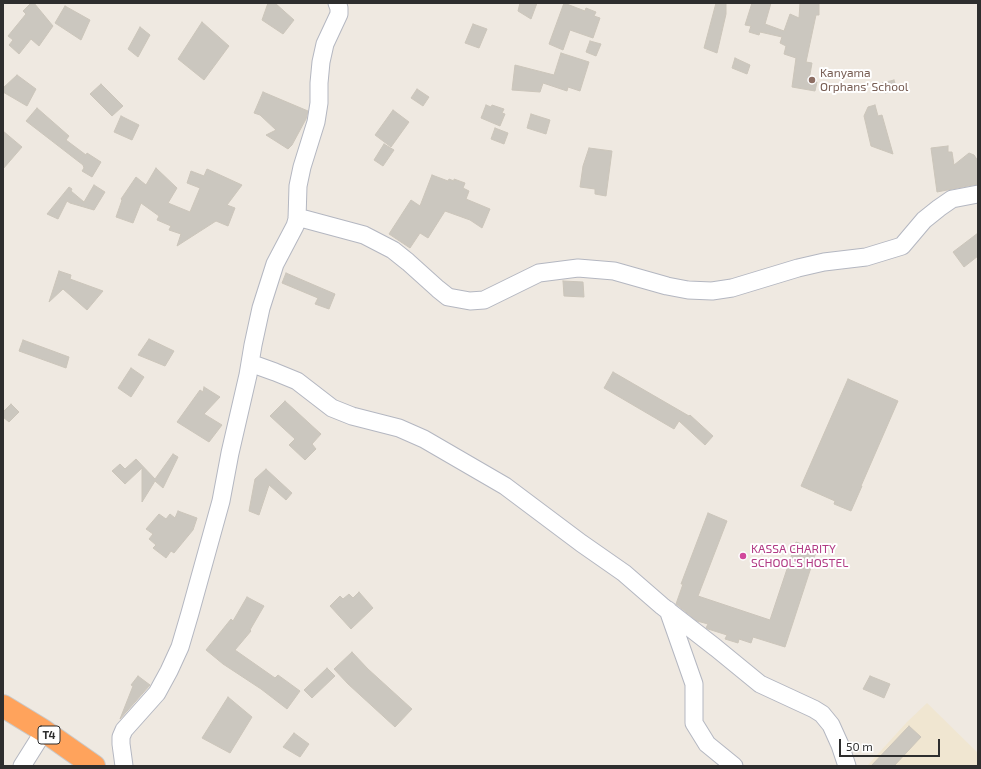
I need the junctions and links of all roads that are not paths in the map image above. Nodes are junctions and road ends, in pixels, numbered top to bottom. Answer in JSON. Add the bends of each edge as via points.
{"nodes":[{"id":1,"x":337,"y":3,"type":"edge"},
{"id":2,"x":978,"y":194,"type":"edge"},
{"id":3,"x":297,"y":217,"type":"junction"},
{"id":4,"x":250,"y":363,"type":"junction"},
{"id":5,"x":668,"y":610,"type":"junction"},
{"id":6,"x":3,"y":706,"type":"edge"},
{"id":7,"x":44,"y":731,"type":"junction"},
{"id":8,"x":22,"y":766,"type":"edge"},
{"id":9,"x":94,"y":766,"type":"edge"},
{"id":10,"x":124,"y":766,"type":"edge"},
{"id":11,"x":734,"y":766,"type":"edge"},
{"id":12,"x":847,"y":766,"type":"edge"}],
"edges":[{"from":1,"to":3,"type":"street","via":[[339,14],[325,44],[321,62],[316,122],[298,186]]},
{"from":2,"to":3,"type":"street","via":[[952,199],[924,220],[902,246],[866,257],[798,268],[732,288],[712,291],[688,290],[614,271],[578,268],[539,273],[484,300],[470,301],[448,297],[393,250],[364,235]]},
{"from":3,"to":4,"type":"street","via":[[295,226],[275,264]]},
{"from":4,"to":5,"type":"street","via":[[297,381],[332,408],[399,428],[424,439],[505,486],[624,573]]},
{"from":4,"to":10,"type":"street","via":[[222,501],[180,647],[157,693],[124,730],[121,737]]},
{"from":5,"to":11,"type":"street","via":[[694,684],[694,723],[707,744]]},
{"from":5,"to":12,"type":"street","via":[[760,684],[822,714],[831,725]]},
{"from":6,"to":7,"type":"highway","number":"T4"},
{"from":7,"to":8,"type":"street"},
{"from":7,"to":9,"type":"highway","number":"T4"}]}
